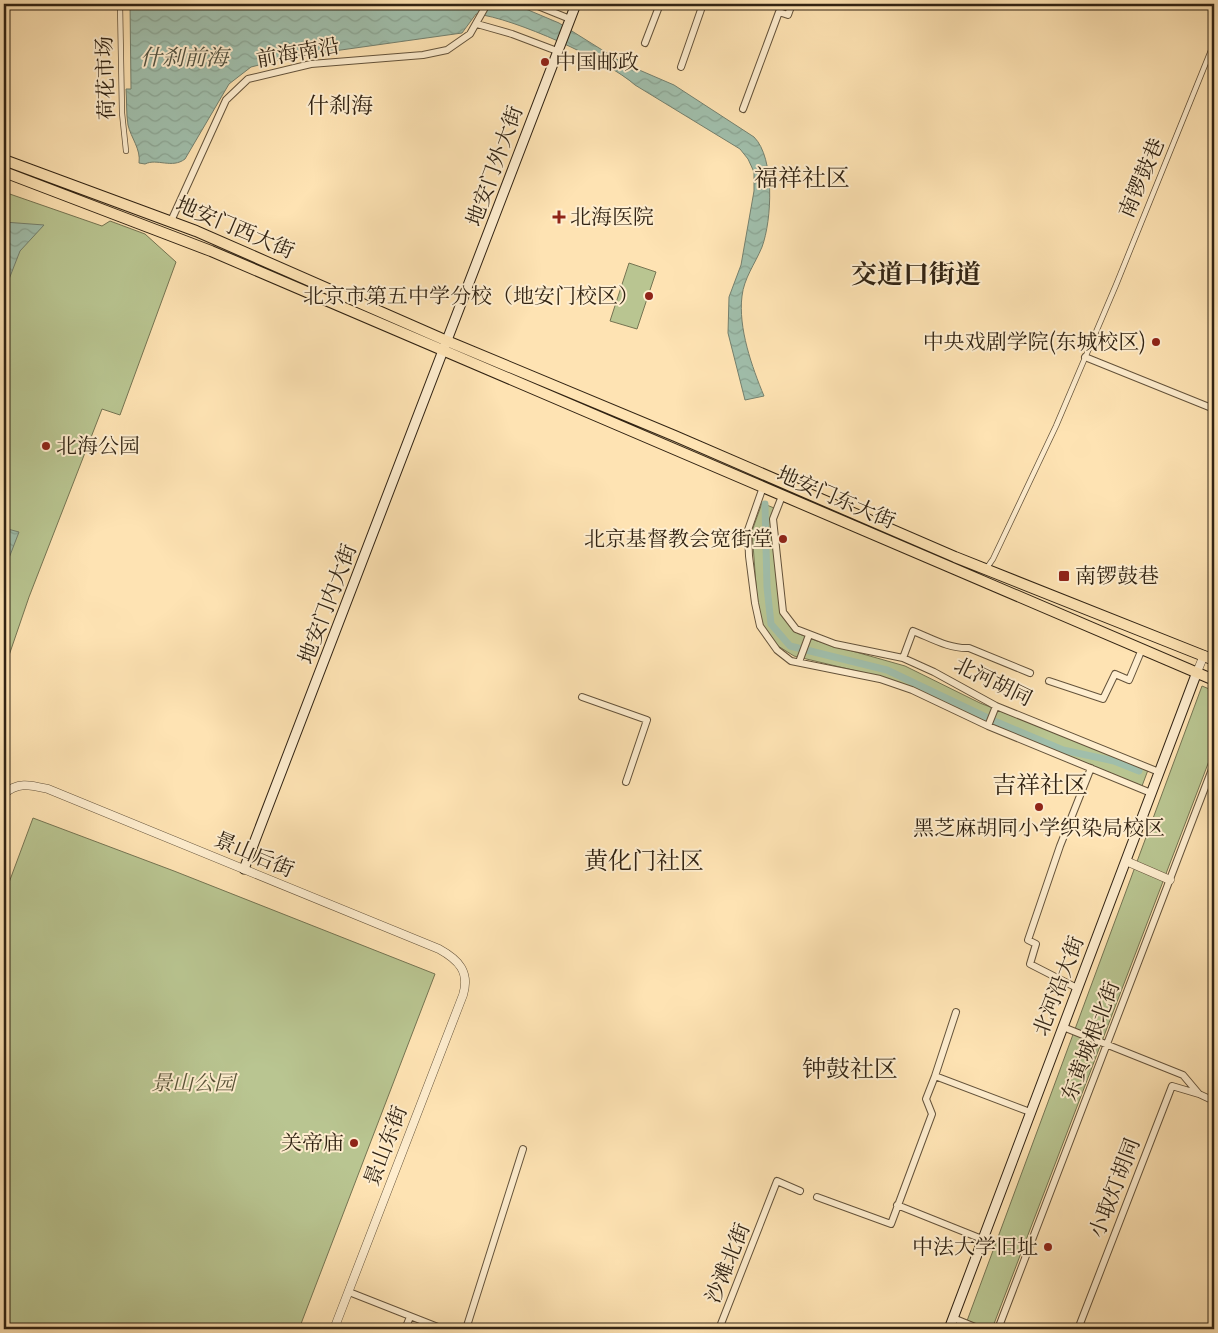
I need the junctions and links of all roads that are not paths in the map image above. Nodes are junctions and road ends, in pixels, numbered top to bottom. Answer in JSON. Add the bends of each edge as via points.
{"nodes":[{"id":1,"x":120,"y":4,"type":"edge"},
{"id":2,"x":487,"y":4,"type":"edge"},
{"id":3,"x":533,"y":4,"type":"edge"},
{"id":4,"x":576,"y":4,"type":"edge"},
{"id":5,"x":660,"y":4,"type":"edge"},
{"id":6,"x":703,"y":4,"type":"edge"},
{"id":7,"x":792,"y":4,"type":"edge"},
{"id":8,"x":570,"y":19,"type":"junction"},
{"id":9,"x":477,"y":24,"type":"junction"},
{"id":10,"x":645,"y":43,"type":"dead end"},
{"id":11,"x":1214,"y":43,"type":"edge"},
{"id":12,"x":557,"y":51,"type":"junction"},
{"id":13,"x":681,"y":67,"type":"dead end"},
{"id":14,"x":743,"y":109,"type":"dead end"},
{"id":15,"x":126,"y":151,"type":"dead end"},
{"id":16,"x":4,"y":160,"type":"edge"},
{"id":17,"x":4,"y":172,"type":"edge"},
{"id":18,"x":172,"y":221,"type":"junction"},
{"id":19,"x":447,"y":341,"type":"junction"},
{"id":20,"x":442,"y":351,"type":"junction"},
{"id":21,"x":1085,"y":357,"type":"junction"},
{"id":22,"x":1214,"y":409,"type":"edge"},
{"id":23,"x":763,"y":487,"type":"junction"},
{"id":24,"x":782,"y":496,"type":"junction"},
{"id":25,"x":986,"y":569,"type":"junction"},
{"id":26,"x":809,"y":635,"type":"junction"},
{"id":27,"x":1142,"y":649,"type":"junction"},
{"id":28,"x":1204,"y":655,"type":"junction"},
{"id":29,"x":903,"y":658,"type":"junction"},
{"id":30,"x":1214,"y":660,"type":"edge"},
{"id":31,"x":799,"y":662,"type":"junction"},
{"id":32,"x":1197,"y":672,"type":"junction"},
{"id":33,"x":1030,"y":673,"type":"dead end"},
{"id":34,"x":1049,"y":680,"type":"dead end"},
{"id":35,"x":1214,"y":680,"type":"edge"},
{"id":36,"x":582,"y":697,"type":"dead end"},
{"id":37,"x":996,"y":706,"type":"junction"},
{"id":38,"x":988,"y":726,"type":"junction"},
{"id":39,"x":1214,"y":764,"type":"edge"},
{"id":40,"x":1091,"y":768,"type":"junction"},
{"id":41,"x":1159,"y":772,"type":"junction"},
{"id":42,"x":626,"y":782,"type":"dead end"},
{"id":43,"x":1151,"y":792,"type":"junction"},
{"id":44,"x":4,"y":794,"type":"edge"},
{"id":45,"x":1126,"y":861,"type":"junction"},
{"id":46,"x":244,"y":870,"type":"junction"},
{"id":47,"x":1170,"y":880,"type":"junction"},
{"id":48,"x":465,"y":975,"type":"joint"},
{"id":49,"x":1077,"y":988,"type":"junction"},
{"id":50,"x":956,"y":1012,"type":"dead end"},
{"id":51,"x":1063,"y":1027,"type":"junction"},
{"id":52,"x":1107,"y":1044,"type":"junction"},
{"id":53,"x":935,"y":1076,"type":"junction"},
{"id":54,"x":1199,"y":1094,"type":"junction"},
{"id":55,"x":1214,"y":1101,"type":"edge"},
{"id":56,"x":1030,"y":1112,"type":"junction"},
{"id":57,"x":523,"y":1149,"type":"dead end"},
{"id":58,"x":800,"y":1190,"type":"dead end"},
{"id":59,"x":817,"y":1197,"type":"dead end"},
{"id":60,"x":898,"y":1204,"type":"junction"},
{"id":61,"x":982,"y":1239,"type":"junction"},
{"id":62,"x":349,"y":1292,"type":"junction"},
{"id":63,"x":410,"y":1317,"type":"junction"},
{"id":64,"x":954,"y":1318,"type":"junction"},
{"id":65,"x":334,"y":1329,"type":"edge"},
{"id":66,"x":405,"y":1329,"type":"edge"},
{"id":67,"x":443,"y":1329,"type":"edge"},
{"id":68,"x":466,"y":1329,"type":"edge"},
{"id":69,"x":720,"y":1329,"type":"edge"},
{"id":70,"x":949,"y":1329,"type":"edge"},
{"id":71,"x":980,"y":1329,"type":"edge"},
{"id":72,"x":998,"y":1329,"type":"edge"},
{"id":73,"x":1078,"y":1329,"type":"edge"}],
"edges":[{"from":1,"to":15,"type":"street","name":"荷花市场"},
{"from":2,"to":9,"type":"street","name":"前海南沿"},
{"from":3,"to":8,"type":"street"},
{"from":4,"to":8,"type":"main road","name":"地安门外大街"},
{"from":5,"to":10,"type":"street"},
{"from":6,"to":13,"type":"street"},
{"from":7,"to":14,"type":"street","via":[[788,15],[779,12]]},
{"from":8,"to":12,"type":"main road","name":"地安门外大街"},
{"from":9,"to":12,"type":"street"},
{"from":9,"to":18,"type":"street","name":"前海南沿","via":[[470,34],[447,50],[423,55],[311,64],[248,78],[226,100]]},
{"from":11,"to":21,"type":"street","name":"南锣鼓巷"},
{"from":12,"to":19,"type":"main road","name":"地安门外大街"},
{"from":16,"to":18,"type":"main road","name":"地安门西大街"},
{"from":17,"to":20,"type":"main road","name":"地安门西大街","via":[[165,232]]},
{"from":18,"to":19,"type":"main road","name":"地安门西大街"},
{"from":19,"to":20,"type":"main road","name":"地安门外大街"},
{"from":19,"to":25,"type":"main road","name":"地安门东大街"},
{"from":20,"to":23,"type":"main road","name":"地安门东大街"},
{"from":20,"to":46,"type":"main road","name":"地安门内大街"},
{"from":21,"to":22,"type":"street"},
{"from":21,"to":25,"type":"street","name":"南锣鼓巷","via":[[1056,426]]},
{"from":23,"to":24,"type":"main road","name":"地安门东大街"},
{"from":23,"to":31,"type":"street","via":[[748,530],[755,603],[760,626],[777,650],[791,661]]},
{"from":24,"to":26,"type":"street","name":"北河胡同","via":[[773,520],[783,612],[796,629]]},
{"from":24,"to":27,"type":"main road","name":"地安门东大街"},
{"from":25,"to":28,"type":"main road","name":"地安门东大街","via":[[1070,605]]},
{"from":26,"to":29,"type":"street","name":"北河胡同","via":[[835,644]]},
{"from":26,"to":31,"type":"street"},
{"from":27,"to":32,"type":"main road","name":"地安门东大街"},
{"from":27,"to":34,"type":"street","via":[[1129,680],[1115,674],[1103,698]]},
{"from":28,"to":30,"type":"main road","name":"地安门东大街"},
{"from":28,"to":32,"type":"street","name":"北河沿大街"},
{"from":29,"to":33,"type":"street","via":[[913,631],[943,644],[969,648]]},
{"from":29,"to":37,"type":"street","name":"北河胡同"},
{"from":31,"to":38,"type":"street","via":[[880,679],[912,690]]},
{"from":32,"to":35,"type":"main road","name":"地安门东大街"},
{"from":32,"to":41,"type":"main road","name":"北河沿大街"},
{"from":36,"to":42,"type":"street","via":[[648,720]]},
{"from":37,"to":38,"type":"street"},
{"from":37,"to":41,"type":"street","name":"北河胡同"},
{"from":38,"to":40,"type":"street"},
{"from":39,"to":47,"type":"street","name":"东黄城根北街"},
{"from":40,"to":43,"type":"street"},
{"from":40,"to":49,"type":"street","via":[[1028,940],[1036,944],[1030,964]]},
{"from":41,"to":43,"type":"main road","name":"北河沿大街"},
{"from":43,"to":45,"type":"main road","name":"北河沿大街"},
{"from":44,"to":46,"type":"street","name":"景山后街","via":[[18,785],[48,789]]},
{"from":45,"to":47,"type":"street"},
{"from":45,"to":49,"type":"main road","name":"北河沿大街"},
{"from":46,"to":48,"type":"street","name":"景山后街","via":[[439,949],[455,959]]},
{"from":47,"to":52,"type":"street","name":"东黄城根北街"},
{"from":48,"to":62,"type":"street","name":"景山东街","via":[[463,995]]},
{"from":49,"to":51,"type":"main road","name":"北河沿大街"},
{"from":50,"to":53,"type":"street"},
{"from":51,"to":52,"type":"street"},
{"from":51,"to":56,"type":"main road","name":"北河沿大街"},
{"from":52,"to":54,"type":"street","via":[[1183,1075]]},
{"from":52,"to":72,"type":"street","name":"东黄城根北街"},
{"from":53,"to":56,"type":"street"},
{"from":53,"to":60,"type":"street","via":[[926,1099],[932,1114]]},
{"from":54,"to":55,"type":"street"},
{"from":54,"to":73,"type":"street","name":"小取灯胡同","via":[[1172,1086]]},
{"from":56,"to":61,"type":"main road","name":"北河沿大街"},
{"from":57,"to":68,"type":"street"},
{"from":58,"to":69,"type":"street","name":"沙滩北街","via":[[777,1182]]},
{"from":59,"to":60,"type":"street","via":[[891,1224]]},
{"from":60,"to":61,"type":"street"},
{"from":61,"to":64,"type":"main road","name":"北河沿大街"},
{"from":62,"to":63,"type":"street"},
{"from":62,"to":65,"type":"street","name":"景山东街"},
{"from":63,"to":66,"type":"street"},
{"from":63,"to":67,"type":"street"},
{"from":64,"to":70,"type":"main road","name":"北河沿大街"},
{"from":64,"to":71,"type":"street"}]}
